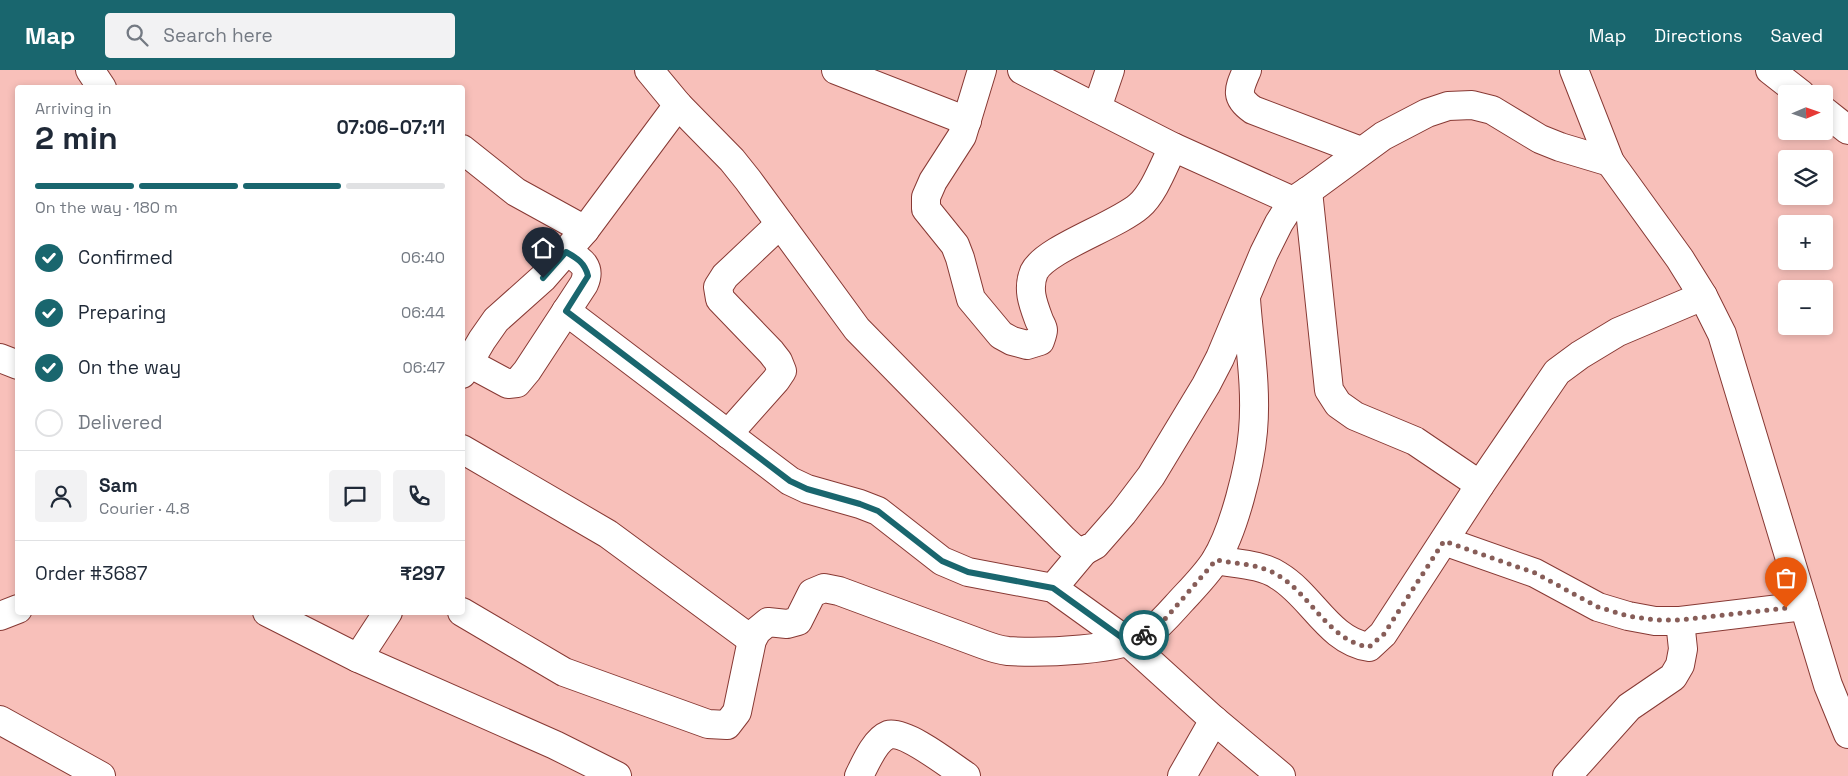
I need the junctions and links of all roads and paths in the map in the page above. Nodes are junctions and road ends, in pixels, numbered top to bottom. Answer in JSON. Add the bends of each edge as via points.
{"nodes":[{"id":1,"x":90,"y":70,"type":"edge"},
{"id":2,"x":650,"y":70,"type":"edge"},
{"id":3,"x":836,"y":70,"type":"edge"},
{"id":4,"x":982,"y":70,"type":"edge"},
{"id":5,"x":1022,"y":70,"type":"edge"},
{"id":6,"x":1110,"y":70,"type":"edge"},
{"id":7,"x":1247,"y":70,"type":"edge"},
{"id":8,"x":1574,"y":70,"type":"edge"},
{"id":9,"x":1770,"y":70,"type":"edge"},
{"id":10,"x":100,"y":85,"type":"edge"},
{"id":11,"x":1789,"y":85,"type":"edge"},
{"id":12,"x":678,"y":105,"type":"junction"},
{"id":13,"x":1097,"y":108,"type":"junction"},
{"id":14,"x":1833,"y":119,"type":"edge"},
{"id":15,"x":967,"y":121,"type":"junction"},
{"id":16,"x":1848,"y":130,"type":"edge"},
{"id":17,"x":1173,"y":147,"type":"junction"},
{"id":18,"x":465,"y":151,"type":"edge"},
{"id":19,"x":1361,"y":151,"type":"junction"},
{"id":20,"x":1610,"y":162,"type":"junction"},
{"id":21,"x":1301,"y":196,"type":"junction"},
{"id":22,"x":780,"y":224,"type":"junction"},
{"id":23,"x":585,"y":230,"type":"junction"},
{"id":24,"x":566,"y":252,"type":"junction"},
{"id":25,"x":1246,"y":295,"type":"junction"},
{"id":26,"x":1703,"y":296,"type":"junction"},
{"id":27,"x":566,"y":311,"type":"junction"},
{"id":28,"x":0,"y":358,"type":"edge"},
{"id":29,"x":15,"y":364,"type":"edge"},
{"id":30,"x":466,"y":369,"type":"edge"},
{"id":31,"x":728,"y":434,"type":"junction"},
{"id":32,"x":465,"y":451,"type":"edge"},
{"id":33,"x":1480,"y":485,"type":"junction"},
{"id":34,"x":1444,"y":541,"type":"junction"},
{"id":35,"x":1084,"y":551,"type":"junction"},
{"id":36,"x":1216,"y":560,"type":"junction"},
{"id":37,"x":1053,"y":588,"type":"junction"},
{"id":38,"x":1804,"y":606,"type":"junction"},
{"id":39,"x":15,"y":610,"type":"edge"},
{"id":40,"x":465,"y":614,"type":"edge"},
{"id":41,"x":273,"y":615,"type":"edge"},
{"id":42,"x":386,"y":615,"type":"edge"},
{"id":43,"x":0,"y":616,"type":"edge"},
{"id":44,"x":1680,"y":620,"type":"junction"},
{"id":45,"x":752,"y":640,"type":"junction"},
{"id":46,"x":1128,"y":642,"type":"junction"},
{"id":47,"x":358,"y":658,"type":"junction"},
{"id":48,"x":1838,"y":683,"type":"edge"},
{"id":49,"x":0,"y":720,"type":"edge"},
{"id":50,"x":1214,"y":720,"type":"junction"},
{"id":51,"x":1848,"y":734,"type":"edge"},
{"id":52,"x":101,"y":776,"type":"edge"},
{"id":53,"x":617,"y":776,"type":"edge"},
{"id":54,"x":859,"y":776,"type":"edge"},
{"id":55,"x":966,"y":776,"type":"edge"},
{"id":56,"x":1182,"y":776,"type":"edge"},
{"id":57,"x":1281,"y":776,"type":"edge"},
{"id":58,"x":1567,"y":776,"type":"edge"}],
"edges":[{"from":1,"to":10,"type":"street"},
{"from":2,"to":12,"type":"street"},
{"from":3,"to":15,"type":"street"},
{"from":4,"to":15,"type":"street"},
{"from":5,"to":13,"type":"street"},
{"from":6,"to":13,"type":"street"},
{"from":7,"to":19,"type":"street","via":[[1239,94],[1243,103],[1253,110]]},
{"from":8,"to":20,"type":"street"},
{"from":9,"to":11,"type":"street"},
{"from":12,"to":22,"type":"street","via":[[732,160]]},
{"from":12,"to":23,"type":"street"},
{"from":13,"to":17,"type":"street"},
{"from":14,"to":16,"type":"street"},
{"from":15,"to":17,"type":"street","via":[[962,136],[926,197],[926,210],[955,245],[971,299],[1001,335],[1028,345],[1040,341],[1043,331],[1031,301],[1032,281],[1038,266],[1048,256],[1116,222],[1139,206],[1148,197]]},
{"from":17,"to":21,"type":"street"},
{"from":18,"to":23,"type":"street","via":[[516,192]]},
{"from":19,"to":20,"type":"street","via":[[1427,114],[1448,106],[1472,105],[1492,110],[1546,142]]},
{"from":19,"to":21,"type":"street"},
{"from":20,"to":26,"type":"street"},
{"from":21,"to":25,"type":"street","via":[[1279,223]]},
{"from":21,"to":33,"type":"street","via":[[1329,390],[1338,404],[1355,416],[1415,442]]},
{"from":22,"to":31,"type":"street","via":[[725,276],[718,287],[720,299],[771,352],[782,371]]},
{"from":22,"to":35,"type":"street","via":[[857,330],[1064,540],[1074,549]]},
{"from":23,"to":24,"type":"street"},
{"from":24,"to":27,"type":"street","via":[[579,259],[588,276]]},
{"from":24,"to":30,"type":"street","via":[[543,278],[496,320]]},
{"from":25,"to":35,"type":"street","via":[[1220,358],[1152,476],[1095,545]]},
{"from":25,"to":36,"type":"street","via":[[1253,429],[1245,477]]},
{"from":26,"to":33,"type":"street","via":[[1631,326],[1566,364],[1557,372]]},
{"from":26,"to":38,"type":"street","via":[[1722,334]]},
{"from":27,"to":30,"type":"street","via":[[517,383],[508,384]]},
{"from":27,"to":31,"type":"street"},
{"from":28,"to":29,"type":"street"},
{"from":31,"to":37,"type":"street","via":[[790,481],[878,511],[942,561],[968,572]]},
{"from":32,"to":45,"type":"street","via":[[608,534]]},
{"from":33,"to":34,"type":"street"},
{"from":34,"to":36,"type":"street","via":[[1384,634],[1369,647],[1356,645],[1342,637],[1279,576],[1262,568]]},
{"from":34,"to":44,"type":"street","via":[[1535,573],[1598,607],[1628,616]]},
{"from":35,"to":37,"type":"street"},
{"from":36,"to":46,"type":"street","via":[[1166,618],[1148,634]]},
{"from":37,"to":46,"type":"street"},
{"from":38,"to":44,"type":"street"},
{"from":38,"to":48,"type":"street"},
{"from":39,"to":43,"type":"street"},
{"from":40,"to":45,"type":"street","via":[[564,672],[708,724],[727,725],[737,712]]},
{"from":41,"to":47,"type":"street"},
{"from":42,"to":47,"type":"street"},
{"from":44,"to":58,"type":"street","via":[[1683,650],[1674,677],[1629,707]]},
{"from":45,"to":46,"type":"street","via":[[756,631],[768,622],[787,624],[798,621],[812,593],[824,588],[1006,651],[1104,647]]},
{"from":46,"to":50,"type":"street"},
{"from":47,"to":53,"type":"street","via":[[555,745]]},
{"from":48,"to":51,"type":"street"},
{"from":49,"to":52,"type":"street"},
{"from":50,"to":56,"type":"street"},
{"from":50,"to":57,"type":"street"},
{"from":54,"to":55,"type":"street","via":[[873,748],[887,735],[899,735]]}]}
